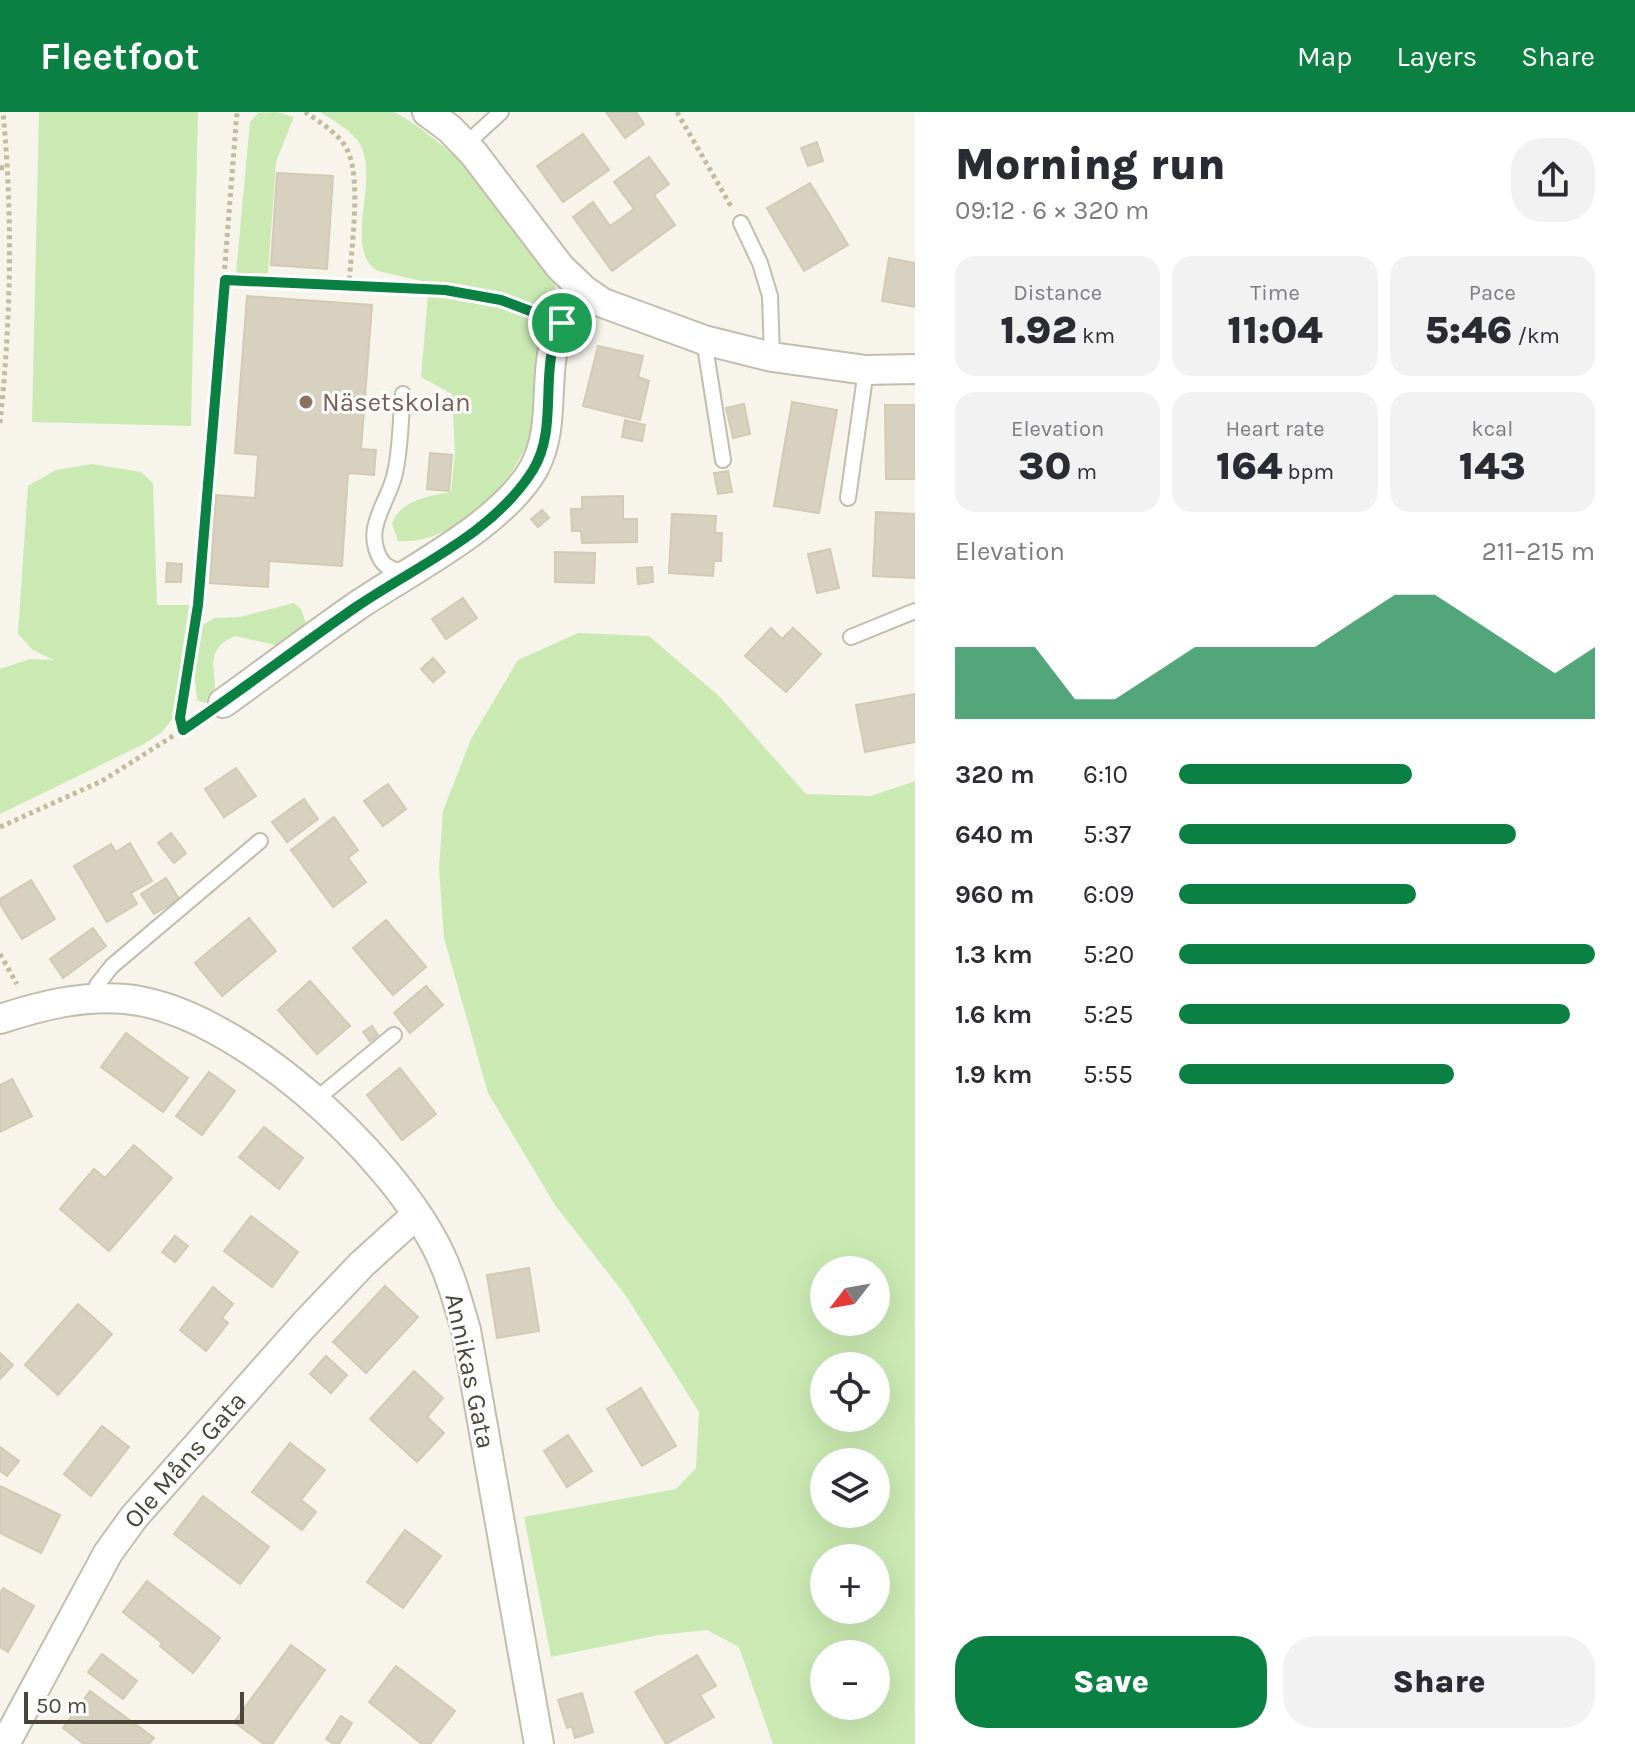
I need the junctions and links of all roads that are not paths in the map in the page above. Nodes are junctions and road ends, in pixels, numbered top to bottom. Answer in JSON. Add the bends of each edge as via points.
{"nodes":[{"id":1,"x":427,"y":112,"type":"edge"},
{"id":2,"x":501,"y":112,"type":"edge"},
{"id":3,"x":465,"y":145,"type":"junction"},
{"id":4,"x":741,"y":223,"type":"road end"},
{"id":5,"x":584,"y":290,"type":"junction"},
{"id":6,"x":704,"y":340,"type":"junction"},
{"id":7,"x":772,"y":357,"type":"junction"},
{"id":8,"x":915,"y":369,"type":"edge"},
{"id":9,"x":866,"y":370,"type":"junction"},
{"id":10,"x":403,"y":394,"type":"dead end"},
{"id":11,"x":723,"y":460,"type":"dead end"},
{"id":12,"x":848,"y":498,"type":"dead end"},
{"id":13,"x":415,"y":569,"type":"junction"},
{"id":14,"x":915,"y":611,"type":"edge"},
{"id":15,"x":851,"y":637,"type":"dead end"},
{"id":16,"x":223,"y":703,"type":"road end"},
{"id":17,"x":260,"y":841,"type":"dead end"},
{"id":18,"x":94,"y":998,"type":"junction"},
{"id":19,"x":0,"y":1019,"type":"edge"},
{"id":20,"x":394,"y":1035,"type":"dead end"},
{"id":21,"x":314,"y":1101,"type":"junction"},
{"id":22,"x":416,"y":1215,"type":"junction"},
{"id":23,"x":7,"y":1726,"type":"edge"},
{"id":24,"x":539,"y":1744,"type":"edge"}],
"edges":[{"from":1,"to":3,"type":"street"},
{"from":2,"to":3,"type":"lane"},
{"from":3,"to":5,"type":"street"},
{"from":4,"to":7,"type":"lane","via":[[770,296]]},
{"from":5,"to":6,"type":"street","via":[[624,312]]},
{"from":5,"to":13,"type":"street","via":[[562,323],[553,350],[548,420],[533,469],[493,515]]},
{"from":6,"to":7,"type":"street"},
{"from":6,"to":11,"type":"lane"},
{"from":7,"to":9,"type":"street"},
{"from":8,"to":9,"type":"street"},
{"from":9,"to":12,"type":"lane"},
{"from":10,"to":13,"type":"lane","via":[[395,476],[380,507],[374,537],[384,565],[400,572]]},
{"from":13,"to":16,"type":"street"},
{"from":14,"to":15,"type":"lane"},
{"from":17,"to":18,"type":"lane","via":[[112,966]]},
{"from":18,"to":19,"type":"street","name":"Annikas Gata"},
{"from":18,"to":21,"type":"street","name":"Annikas Gata","via":[[147,1002],[190,1016],[260,1057]]},
{"from":20,"to":21,"type":"lane"},
{"from":21,"to":22,"type":"street","name":"Annikas Gata","via":[[378,1165]]},
{"from":22,"to":23,"type":"street","name":"Ole Måns Gata","via":[[304,1325],[134,1517]]},
{"from":22,"to":24,"type":"street","name":"Annikas Gata","via":[[438,1249],[466,1330]]}]}
